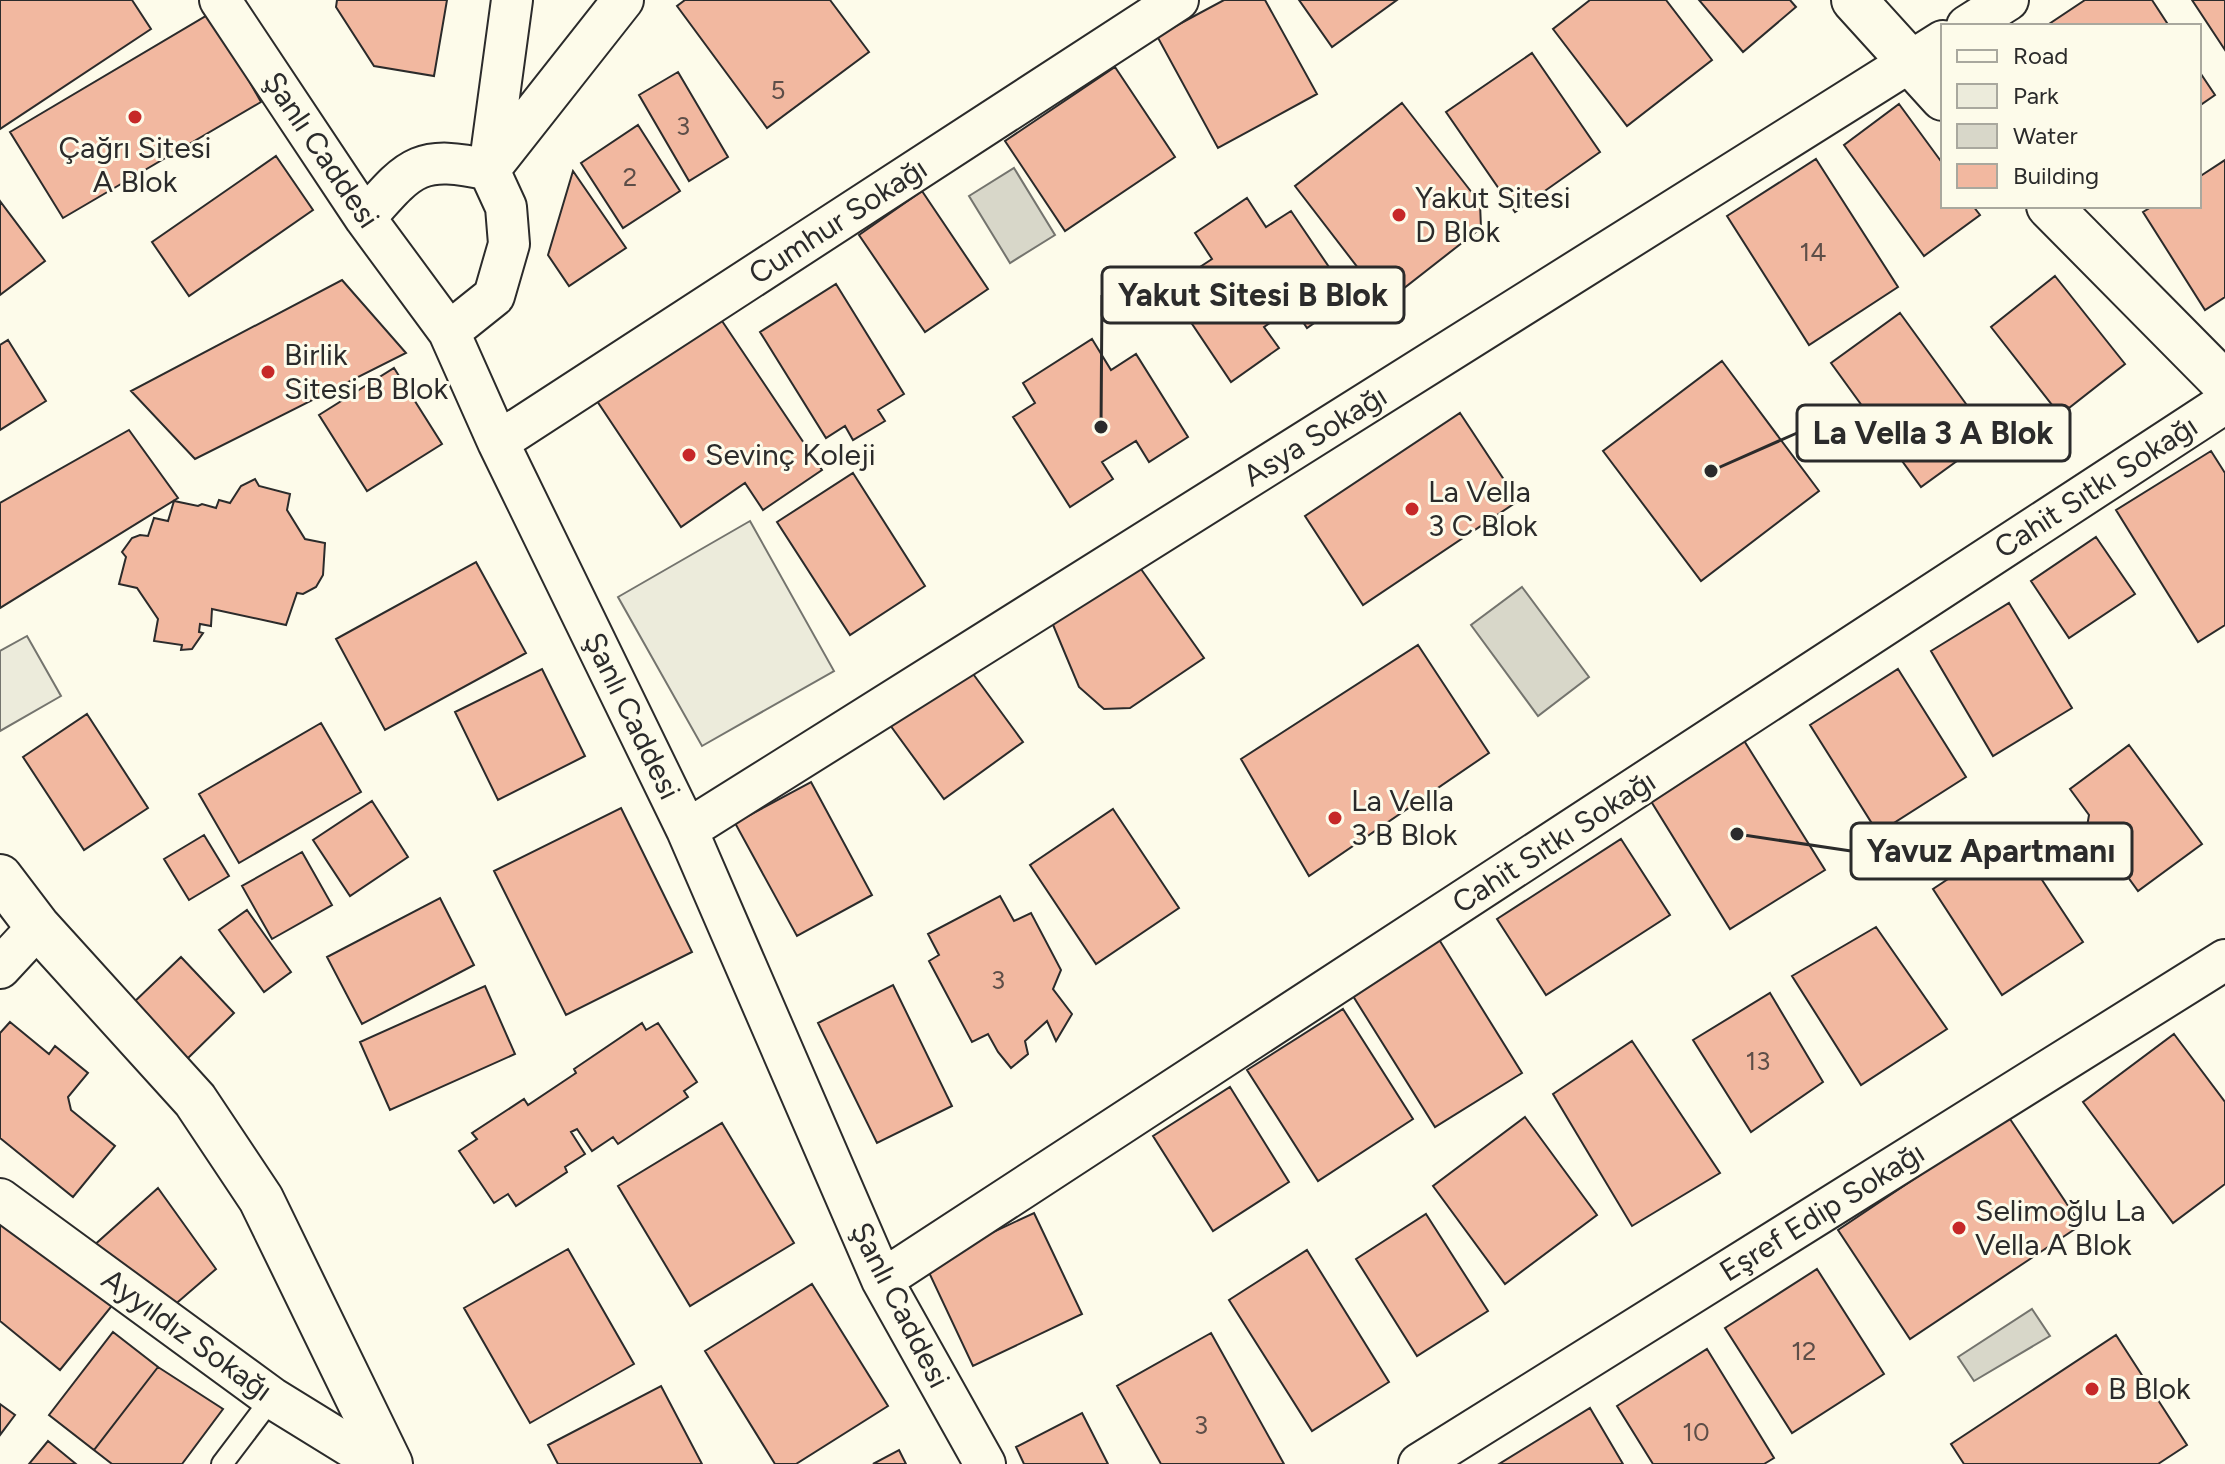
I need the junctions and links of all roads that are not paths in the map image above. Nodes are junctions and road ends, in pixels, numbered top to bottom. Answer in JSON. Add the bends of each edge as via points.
{"nodes":[{"id":1,"x":220,"y":0,"type":"edge"},
{"id":2,"x":512,"y":0,"type":"edge"},
{"id":3,"x":623,"y":0,"type":"edge"},
{"id":4,"x":1178,"y":0,"type":"edge"},
{"id":5,"x":1854,"y":0,"type":"edge"},
{"id":6,"x":2008,"y":0,"type":"edge"},
{"id":7,"x":1970,"y":24,"type":"edge"},
{"id":8,"x":1926,"y":52,"type":"edge"},
{"id":9,"x":1941,"y":93,"type":"edge"},
{"id":10,"x":489,"y":170,"type":"junction"},
{"id":11,"x":2051,"y":208,"type":"edge"},
{"id":12,"x":365,"y":218,"type":"junction"},
{"id":13,"x":449,"y":332,"type":"junction"},
{"id":14,"x":2225,"y":384,"type":"edge"},
{"id":15,"x":2225,"y":403,"type":"edge"},
{"id":16,"x":498,"y":442,"type":"junction"},
{"id":17,"x":687,"y":830,"type":"junction"},
{"id":18,"x":0,"y":877,"type":"edge"},
{"id":19,"x":38,"y":927,"type":"junction"},
{"id":20,"x":2225,"y":960,"type":"edge"},
{"id":21,"x":0,"y":968,"type":"edge"},
{"id":22,"x":0,"y":1199,"type":"edge"},
{"id":23,"x":882,"y":1280,"type":"junction"},
{"id":24,"x":272,"y":1398,"type":"junction"},
{"id":25,"x":222,"y":1464,"type":"edge"},
{"id":26,"x":379,"y":1464,"type":"edge"},
{"id":27,"x":390,"y":1464,"type":"edge"},
{"id":28,"x":985,"y":1464,"type":"edge"},
{"id":29,"x":1419,"y":1464,"type":"edge"}],
"edges":[{"from":1,"to":12,"type":"street","name":"Şanlı Caddesi"},
{"from":2,"to":10,"type":"street"},
{"from":3,"to":10,"type":"street"},
{"from":4,"to":16,"type":"street","name":"Cumhur Sokağı"},
{"from":5,"to":8,"type":"street"},
{"from":6,"to":7,"type":"street"},
{"from":8,"to":9,"type":"street"},
{"from":8,"to":17,"type":"street","name":"Asya Sokağı"},
{"from":10,"to":12,"type":"street","via":[[455,162],[427,164],[398,180]]},
{"from":10,"to":13,"type":"street","via":[[506,207],[509,244],[494,296]]},
{"from":11,"to":14,"type":"street"},
{"from":12,"to":13,"type":"street","name":"Şanlı Caddesi"},
{"from":13,"to":16,"type":"street","name":"Şanlı Caddesi"},
{"from":15,"to":23,"type":"street","name":"Cahit Sıtkı Sokağı"},
{"from":16,"to":17,"type":"street","name":"Şanlı Caddesi"},
{"from":17,"to":23,"type":"street","name":"Şanlı Caddesi"},
{"from":18,"to":19,"type":"street"},
{"from":19,"to":21,"type":"street"},
{"from":19,"to":27,"type":"street","via":[[195,1100],[261,1199]]},
{"from":20,"to":29,"type":"street","name":"Eşref Edip Sokağı"},
{"from":22,"to":24,"type":"street","name":"Ayyıldız Sokağı"},
{"from":23,"to":28,"type":"street","name":"Şanlı Caddesi"},
{"from":24,"to":25,"type":"lane"},
{"from":24,"to":26,"type":"street","name":"Ayyıldız Sokağı"}]}
